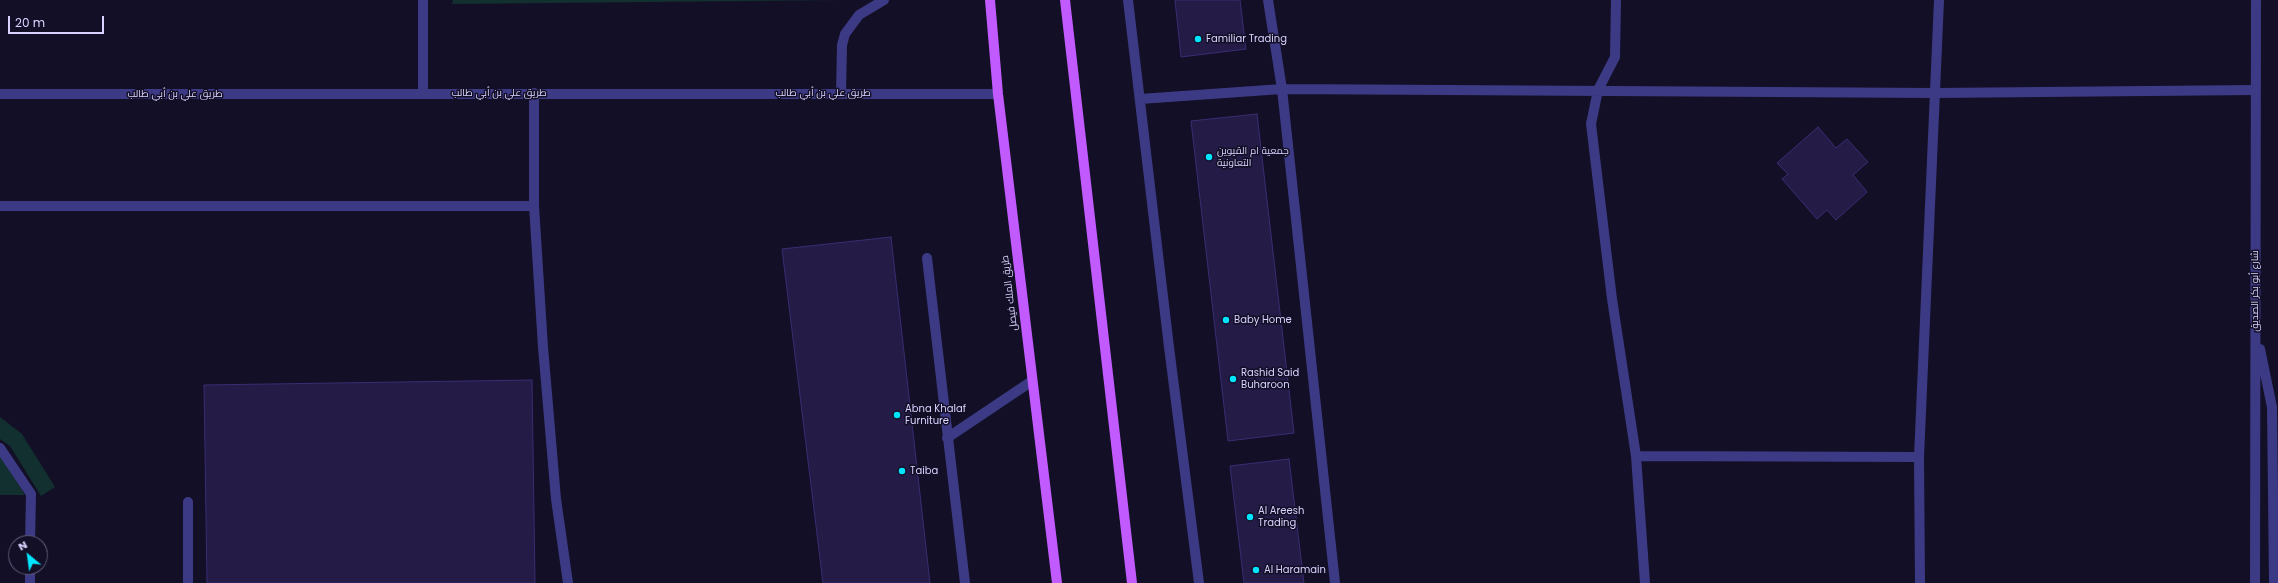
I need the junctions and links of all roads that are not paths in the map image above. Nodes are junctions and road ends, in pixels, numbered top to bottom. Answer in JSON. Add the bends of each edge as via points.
{"nodes":[{"id":1,"x":423,"y":0,"type":"edge"},
{"id":2,"x":884,"y":0,"type":"edge"},
{"id":3,"x":990,"y":0,"type":"edge"},
{"id":4,"x":1064,"y":0,"type":"edge"},
{"id":5,"x":1128,"y":0,"type":"edge"},
{"id":6,"x":1268,"y":0,"type":"edge"},
{"id":7,"x":1616,"y":0,"type":"edge"},
{"id":8,"x":1938,"y":0,"type":"edge"},
{"id":9,"x":2256,"y":0,"type":"edge"},
{"id":10,"x":1282,"y":89,"type":"junction"},
{"id":11,"x":1598,"y":90,"type":"junction"},
{"id":12,"x":2255,"y":90,"type":"junction"},
{"id":13,"x":534,"y":93,"type":"junction"},
{"id":14,"x":841,"y":93,"type":"junction"},
{"id":15,"x":1935,"y":93,"type":"junction"},
{"id":16,"x":0,"y":94,"type":"edge"},
{"id":17,"x":424,"y":94,"type":"junction"},
{"id":18,"x":998,"y":94,"type":"junction"},
{"id":19,"x":1140,"y":99,"type":"junction"},
{"id":20,"x":0,"y":206,"type":"edge"},
{"id":21,"x":534,"y":206,"type":"junction"},
{"id":22,"x":927,"y":258,"type":"dead end"},
{"id":23,"x":2255,"y":327,"type":"junction"},
{"id":24,"x":1032,"y":381,"type":"junction"},
{"id":25,"x":947,"y":438,"type":"junction"},
{"id":26,"x":0,"y":448,"type":"edge"},
{"id":27,"x":1636,"y":456,"type":"junction"},
{"id":28,"x":1919,"y":457,"type":"junction"},
{"id":29,"x":188,"y":502,"type":"dead end"},
{"id":30,"x":30,"y":535,"type":"edge"},
{"id":31,"x":188,"y":583,"type":"edge"},
{"id":32,"x":568,"y":583,"type":"edge"},
{"id":33,"x":965,"y":583,"type":"edge"},
{"id":34,"x":1057,"y":583,"type":"edge"},
{"id":35,"x":1132,"y":583,"type":"edge"},
{"id":36,"x":1199,"y":583,"type":"edge"},
{"id":37,"x":1335,"y":583,"type":"edge"},
{"id":38,"x":1645,"y":583,"type":"edge"},
{"id":39,"x":1920,"y":583,"type":"edge"},
{"id":40,"x":2255,"y":583,"type":"edge"},
{"id":41,"x":2274,"y":583,"type":"edge"}],
"edges":[{"from":1,"to":17,"type":"street"},
{"from":2,"to":14,"type":"street","via":[[859,15],[845,34],[842,46]]},
{"from":3,"to":18,"type":"main road","name":"طريق الملك فيصل"},
{"from":4,"to":35,"type":"main road"},
{"from":5,"to":19,"type":"street"},
{"from":6,"to":10,"type":"street"},
{"from":7,"to":11,"type":"street","via":[[1615,57]]},
{"from":8,"to":15,"type":"street"},
{"from":9,"to":12,"type":"street","name":"شارع أبو بكر الصديق"},
{"from":10,"to":11,"type":"street"},
{"from":10,"to":19,"type":"street"},
{"from":10,"to":37,"type":"street"},
{"from":11,"to":15,"type":"street"},
{"from":11,"to":27,"type":"street","via":[[1591,124],[1612,299]]},
{"from":12,"to":15,"type":"street"},
{"from":12,"to":23,"type":"street","name":"شارع أبو بكر الصديق"},
{"from":13,"to":14,"type":"street","name":"طريق علي بن أبي طالب"},
{"from":13,"to":17,"type":"street","name":"طريق علي بن أبي طالب"},
{"from":13,"to":21,"type":"street"},
{"from":14,"to":18,"type":"street","name":"طريق علي بن أبي طالب"},
{"from":15,"to":28,"type":"street"},
{"from":16,"to":17,"type":"street","name":"طريق علي بن أبي طالب"},
{"from":18,"to":24,"type":"main road","name":"طريق الملك فيصل"},
{"from":19,"to":36,"type":"street"},
{"from":20,"to":21,"type":"street"},
{"from":21,"to":32,"type":"street","via":[[556,492]]},
{"from":22,"to":25,"type":"street"},
{"from":23,"to":40,"type":"street","name":"شارع أبو بكر الصديق"},
{"from":23,"to":41,"type":"street","via":[[2272,407]]},
{"from":24,"to":25,"type":"street"},
{"from":24,"to":34,"type":"main road","name":"طريق الملك فيصل"},
{"from":25,"to":33,"type":"street"},
{"from":26,"to":30,"type":"street","via":[[30,494]]},
{"from":27,"to":28,"type":"street"},
{"from":27,"to":38,"type":"street"},
{"from":28,"to":39,"type":"street"},
{"from":29,"to":31,"type":"street"}]}
